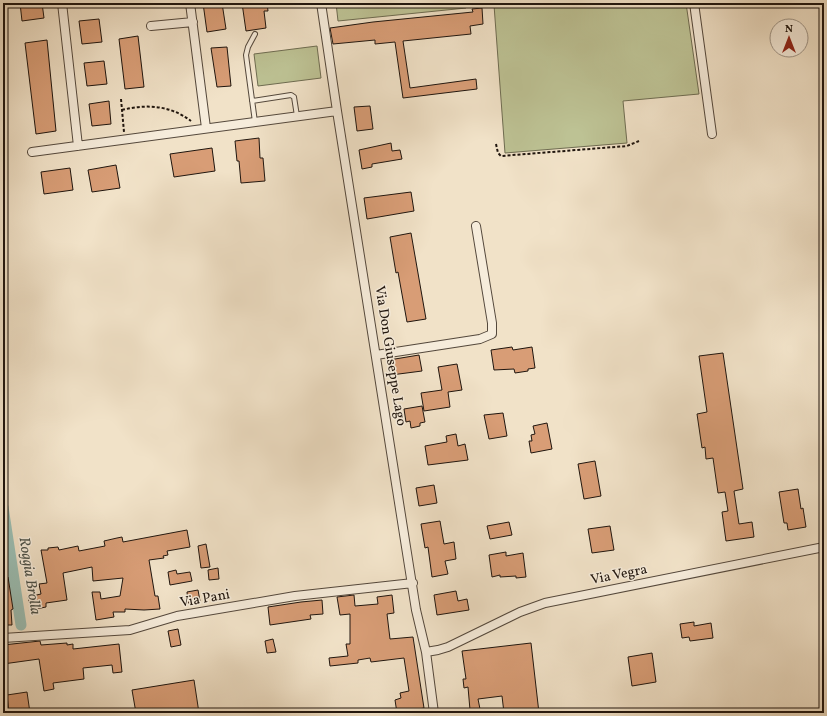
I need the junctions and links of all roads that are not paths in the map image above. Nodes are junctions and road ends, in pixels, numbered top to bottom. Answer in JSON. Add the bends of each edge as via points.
{"nodes":[{"id":1,"x":62,"y":3,"type":"edge"},
{"id":2,"x":190,"y":3,"type":"edge"},
{"id":3,"x":322,"y":3,"type":"edge"},
{"id":4,"x":694,"y":3,"type":"edge"},
{"id":5,"x":193,"y":22,"type":"junction"},
{"id":6,"x":151,"y":26,"type":"dead end"},
{"id":7,"x":255,"y":34,"type":"dead end"},
{"id":8,"x":252,"y":101,"type":"junction"},
{"id":9,"x":337,"y":111,"type":"junction"},
{"id":10,"x":297,"y":116,"type":"junction"},
{"id":11,"x":255,"y":122,"type":"junction"},
{"id":12,"x":206,"y":128,"type":"junction"},
{"id":13,"x":712,"y":134,"type":"dead end"},
{"id":14,"x":78,"y":146,"type":"junction"},
{"id":15,"x":32,"y":152,"type":"dead end"},
{"id":16,"x":476,"y":226,"type":"dead end"},
{"id":17,"x":376,"y":355,"type":"junction"},
{"id":18,"x":824,"y":547,"type":"edge"},
{"id":19,"x":413,"y":583,"type":"junction"},
{"id":20,"x":3,"y":638,"type":"edge"},
{"id":21,"x":426,"y":652,"type":"junction"},
{"id":22,"x":434,"y":713,"type":"edge"}],
"edges":[{"from":1,"to":14,"type":"street"},
{"from":2,"to":5,"type":"street"},
{"from":3,"to":9,"type":"street","name":"Via Don Giuseppe Lago"},
{"from":4,"to":13,"type":"street"},
{"from":5,"to":6,"type":"street"},
{"from":5,"to":12,"type":"street"},
{"from":7,"to":8,"type":"lane","via":[[246,55]]},
{"from":8,"to":10,"type":"lane","via":[[291,95],[294,97]]},
{"from":8,"to":11,"type":"lane"},
{"from":9,"to":10,"type":"street"},
{"from":9,"to":17,"type":"street","name":"Via Don Giuseppe Lago"},
{"from":10,"to":11,"type":"street"},
{"from":11,"to":12,"type":"street"},
{"from":12,"to":14,"type":"street"},
{"from":14,"to":15,"type":"street"},
{"from":16,"to":17,"type":"street","via":[[492,334],[480,339]]},
{"from":17,"to":19,"type":"street","name":"Via Don Giuseppe Lago"},
{"from":18,"to":21,"type":"street","name":"Via Vegra","via":[[544,603],[448,647]]},
{"from":19,"to":20,"type":"street","name":"Via Pani","via":[[287,598],[177,616],[130,630]]},
{"from":19,"to":21,"type":"street","name":"Via Don Giuseppe Lago","via":[[416,610]]},
{"from":21,"to":22,"type":"street","name":"Via Don Giuseppe Lago"}]}
